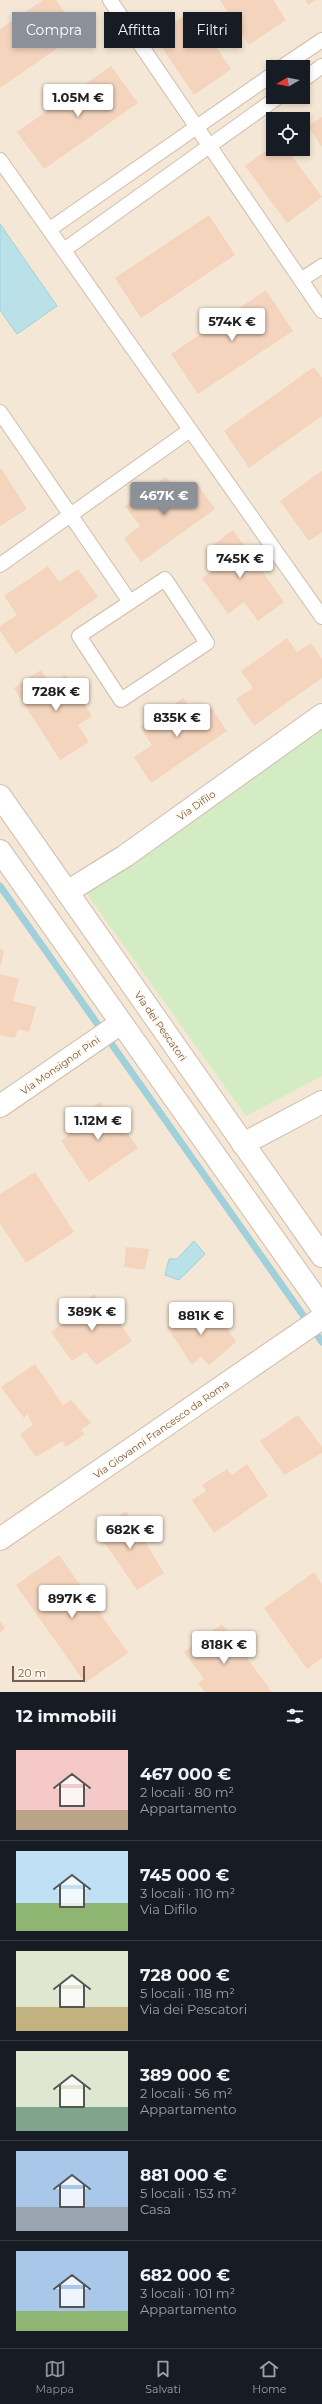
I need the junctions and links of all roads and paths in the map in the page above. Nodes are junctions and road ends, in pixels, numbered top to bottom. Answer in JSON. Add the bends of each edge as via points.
{"nodes":[{"id":1,"x":110,"y":0,"type":"edge"},
{"id":2,"x":322,"y":40,"type":"edge"},
{"id":3,"x":292,"y":60,"type":"edge"},
{"id":4,"x":322,"y":66,"type":"edge"},
{"id":5,"x":310,"y":75,"type":"edge"},
{"id":6,"x":266,"y":79,"type":"edge"},
{"id":7,"x":268,"y":104,"type":"edge"},
{"id":8,"x":196,"y":127,"type":"junction"},
{"id":9,"x":208,"y":146,"type":"junction"},
{"id":10,"x":0,"y":160,"type":"edge"},
{"id":11,"x":50,"y":229,"type":"junction"},
{"id":12,"x":64,"y":250,"type":"junction"},
{"id":13,"x":322,"y":266,"type":"edge"},
{"id":14,"x":301,"y":280,"type":"junction"},
{"id":15,"x":322,"y":310,"type":"edge"},
{"id":16,"x":0,"y":412,"type":"edge"},
{"id":17,"x":190,"y":430,"type":"junction"},
{"id":18,"x":71,"y":515,"type":"junction"},
{"id":19,"x":0,"y":565,"type":"edge"},
{"id":20,"x":130,"y":602,"type":"junction"},
{"id":21,"x":322,"y":617,"type":"edge"},
{"id":22,"x":322,"y":716,"type":"edge"},
{"id":23,"x":0,"y":796,"type":"edge"},
{"id":24,"x":0,"y":852,"type":"edge"},
{"id":25,"x":67,"y":892,"type":"junction"},
{"id":26,"x":116,"y":1026,"type":"junction"},
{"id":27,"x":322,"y":1102,"type":"edge"},
{"id":28,"x":0,"y":1106,"type":"edge"},
{"id":29,"x":243,"y":1144,"type":"junction"},
{"id":30,"x":322,"y":1256,"type":"edge"},
{"id":31,"x":319,"y":1317,"type":"edge"},
{"id":32,"x":0,"y":1539,"type":"edge"}],
"edges":[{"from":1,"to":8,"type":"lane"},
{"from":2,"to":3,"type":"lane"},
{"from":4,"to":5,"type":"lane"},
{"from":6,"to":8,"type":"lane"},
{"from":7,"to":9,"type":"lane"},
{"from":8,"to":9,"type":"lane"},
{"from":8,"to":11,"type":"lane"},
{"from":9,"to":12,"type":"lane"},
{"from":9,"to":14,"type":"lane"},
{"from":10,"to":11,"type":"lane"},
{"from":11,"to":12,"type":"lane"},
{"from":12,"to":17,"type":"lane"},
{"from":13,"to":14,"type":"lane"},
{"from":14,"to":15,"type":"lane"},
{"from":16,"to":18,"type":"lane"},
{"from":17,"to":18,"type":"lane"},
{"from":17,"to":21,"type":"lane"},
{"from":18,"to":19,"type":"lane"},
{"from":18,"to":20,"type":"lane"},
{"from":20,"to":20,"type":"lane","via":[[79,636],[121,700],[207,643],[165,579]]},
{"from":22,"to":25,"type":"street","name":"Via Difilo","via":[[125,856]]},
{"from":23,"to":25,"type":"street","name":"Via dei Pescatori"},
{"from":24,"to":26,"type":"street"},
{"from":25,"to":29,"type":"street","name":"Via dei Pescatori"},
{"from":26,"to":28,"type":"street","name":"Via Monsignor Pini"},
{"from":26,"to":31,"type":"street"},
{"from":27,"to":29,"type":"street"},
{"from":29,"to":30,"type":"street","name":"Via dei Pescatori"},
{"from":31,"to":32,"type":"street","name":"Via Giovanni Francesco da Roma","via":[[290,1340]]}]}
